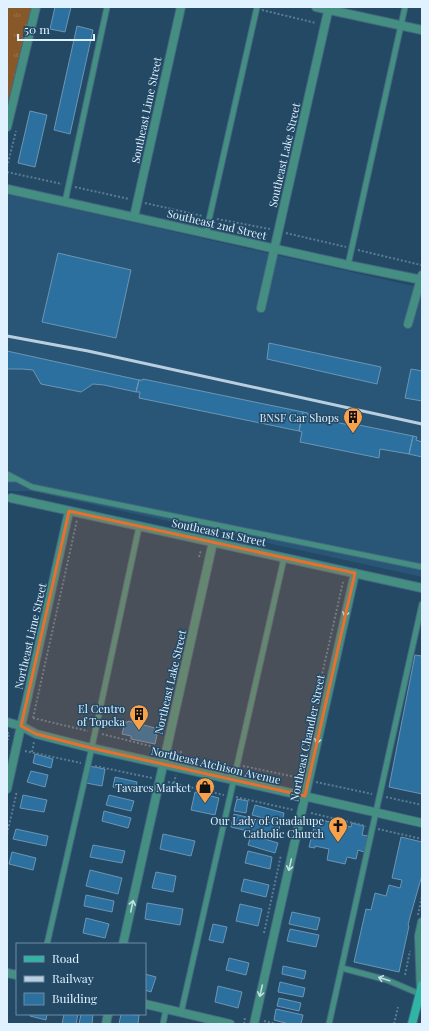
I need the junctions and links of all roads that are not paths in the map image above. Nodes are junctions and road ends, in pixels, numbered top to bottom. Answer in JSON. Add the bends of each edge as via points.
{"nodes":[{"id":1,"x":36,"y":7,"type":"edge"},
{"id":2,"x":107,"y":7,"type":"edge"},
{"id":3,"x":181,"y":7,"type":"edge"},
{"id":4,"x":316,"y":7,"type":"edge"},
{"id":5,"x":405,"y":7,"type":"edge"},
{"id":6,"x":257,"y":8,"type":"edge"},
{"id":7,"x":329,"y":8,"type":"edge"},
{"id":8,"x":401,"y":26,"type":"junction"},
{"id":9,"x":422,"y":30,"type":"edge"},
{"id":10,"x":7,"y":127,"type":"edge"},
{"id":11,"x":7,"y":189,"type":"edge"},
{"id":12,"x":65,"y":202,"type":"junction"},
{"id":13,"x":134,"y":217,"type":"junction"},
{"id":14,"x":206,"y":233,"type":"junction"},
{"id":15,"x":274,"y":248,"type":"junction"},
{"id":16,"x":348,"y":265,"type":"junction"},
{"id":17,"x":422,"y":278,"type":"edge"},
{"id":18,"x":261,"y":308,"type":"dead end"},
{"id":19,"x":408,"y":324,"type":"dead end"},
{"id":20,"x":7,"y":474,"type":"edge"},
{"id":21,"x":7,"y":479,"type":"edge"},
{"id":22,"x":17,"y":479,"type":"junction"},
{"id":23,"x":9,"y":498,"type":"edge"},
{"id":24,"x":69,"y":511,"type":"junction"},
{"id":25,"x":139,"y":527,"type":"junction"},
{"id":26,"x":213,"y":542,"type":"junction"},
{"id":27,"x":284,"y":558,"type":"junction"},
{"id":28,"x":422,"y":567,"type":"edge"},
{"id":29,"x":355,"y":573,"type":"junction"},
{"id":30,"x":422,"y":588,"type":"edge"},
{"id":31,"x":422,"y":604,"type":"edge"},
{"id":32,"x":7,"y":722,"type":"edge"},
{"id":33,"x":21,"y":726,"type":"junction"},
{"id":34,"x":91,"y":748,"type":"junction"},
{"id":35,"x":163,"y":764,"type":"junction"},
{"id":36,"x":234,"y":780,"type":"junction"},
{"id":37,"x":7,"y":789,"type":"edge"},
{"id":38,"x":305,"y":796,"type":"junction"},
{"id":39,"x":376,"y":813,"type":"junction"},
{"id":40,"x":422,"y":823,"type":"edge"},
{"id":41,"x":422,"y":922,"type":"edge"},
{"id":42,"x":47,"y":943,"type":"edge"},
{"id":43,"x":123,"y":943,"type":"edge"},
{"id":44,"x":342,"y":968,"type":"junction"},
{"id":45,"x":421,"y":990,"type":"edge"},
{"id":46,"x":146,"y":1004,"type":"edge"},
{"id":47,"x":166,"y":1009,"type":"junction"},
{"id":48,"x":181,"y":1013,"type":"junction"},
{"id":49,"x":163,"y":1024,"type":"edge"},
{"id":50,"x":230,"y":1024,"type":"edge"},
{"id":51,"x":254,"y":1024,"type":"edge"},
{"id":52,"x":329,"y":1024,"type":"edge"},
{"id":53,"x":412,"y":1024,"type":"edge"}],
"edges":[{"from":1,"to":10,"type":"street"},
{"from":2,"to":12,"type":"lane"},
{"from":3,"to":13,"type":"street","name":"Southeast Lime Street"},
{"from":4,"to":7,"type":"street"},
{"from":5,"to":8,"type":"lane"},
{"from":6,"to":14,"type":"lane"},
{"from":7,"to":8,"type":"street"},
{"from":7,"to":15,"type":"street","name":"Southeast Lake Street"},
{"from":8,"to":9,"type":"street"},
{"from":8,"to":16,"type":"lane"},
{"from":11,"to":12,"type":"street","name":"Southeast 2nd Street"},
{"from":12,"to":13,"type":"street","name":"Southeast 2nd Street"},
{"from":13,"to":14,"type":"street","name":"Southeast 2nd Street"},
{"from":14,"to":15,"type":"street","name":"Southeast 2nd Street"},
{"from":15,"to":16,"type":"street","name":"Southeast 2nd Street"},
{"from":15,"to":18,"type":"street","name":"Southeast Lake Street"},
{"from":16,"to":17,"type":"street","name":"Southeast 2nd Street"},
{"from":17,"to":19,"type":"street"},
{"from":20,"to":22,"type":"lane"},
{"from":21,"to":22,"type":"lane"},
{"from":22,"to":28,"type":"lane","via":[[32,487]]},
{"from":23,"to":24,"type":"street","name":"Southeast 1st Street"},
{"from":24,"to":25,"type":"street","name":"Southeast 1st Street"},
{"from":24,"to":33,"type":"street","name":"Northeast Lime Street"},
{"from":25,"to":26,"type":"street","name":"Southeast 1st Street"},
{"from":25,"to":34,"type":"lane"},
{"from":26,"to":27,"type":"street","name":"Southeast 1st Street"},
{"from":26,"to":35,"type":"street","name":"Northeast Lake Street"},
{"from":27,"to":29,"type":"street","name":"Southeast 1st Street"},
{"from":27,"to":36,"type":"lane"},
{"from":29,"to":30,"type":"street","name":"Southeast 1st Street"},
{"from":29,"to":38,"type":"street","name":"Northeast Chandler Street","one_way":true},
{"from":31,"to":39,"type":"lane"},
{"from":32,"to":33,"type":"street","name":"Northeast Atchison Avenue"},
{"from":33,"to":34,"type":"street","name":"Northeast Atchison Avenue","via":[[36,734]]},
{"from":33,"to":37,"type":"street","name":"Northeast Lime Street"},
{"from":34,"to":35,"type":"street","name":"Northeast Atchison Avenue"},
{"from":34,"to":42,"type":"lane"},
{"from":35,"to":36,"type":"street","name":"Northeast Atchison Avenue"},
{"from":43,"to":35,"type":"street","name":"Northeast Lake Street","one_way":true},
{"from":36,"to":38,"type":"street","name":"Northeast Atchison Avenue"},
{"from":36,"to":48,"type":"lane"},
{"from":38,"to":39,"type":"street","name":"Northeast Atchison Avenue"},
{"from":38,"to":51,"type":"street","name":"Northeast Chandler Street","one_way":true},
{"from":39,"to":40,"type":"street","name":"Northeast Atchison Avenue"},
{"from":39,"to":44,"type":"lane"},
{"from":41,"to":45,"type":"street","via":[[419,936]]},
{"from":45,"to":44,"type":"lane","one_way":true},
{"from":44,"to":52,"type":"lane"},
{"from":45,"to":53,"type":"main road"},
{"from":46,"to":47,"type":"street"},
{"from":47,"to":48,"type":"street"},
{"from":47,"to":49,"type":"lane"},
{"from":48,"to":50,"type":"street"}]}
